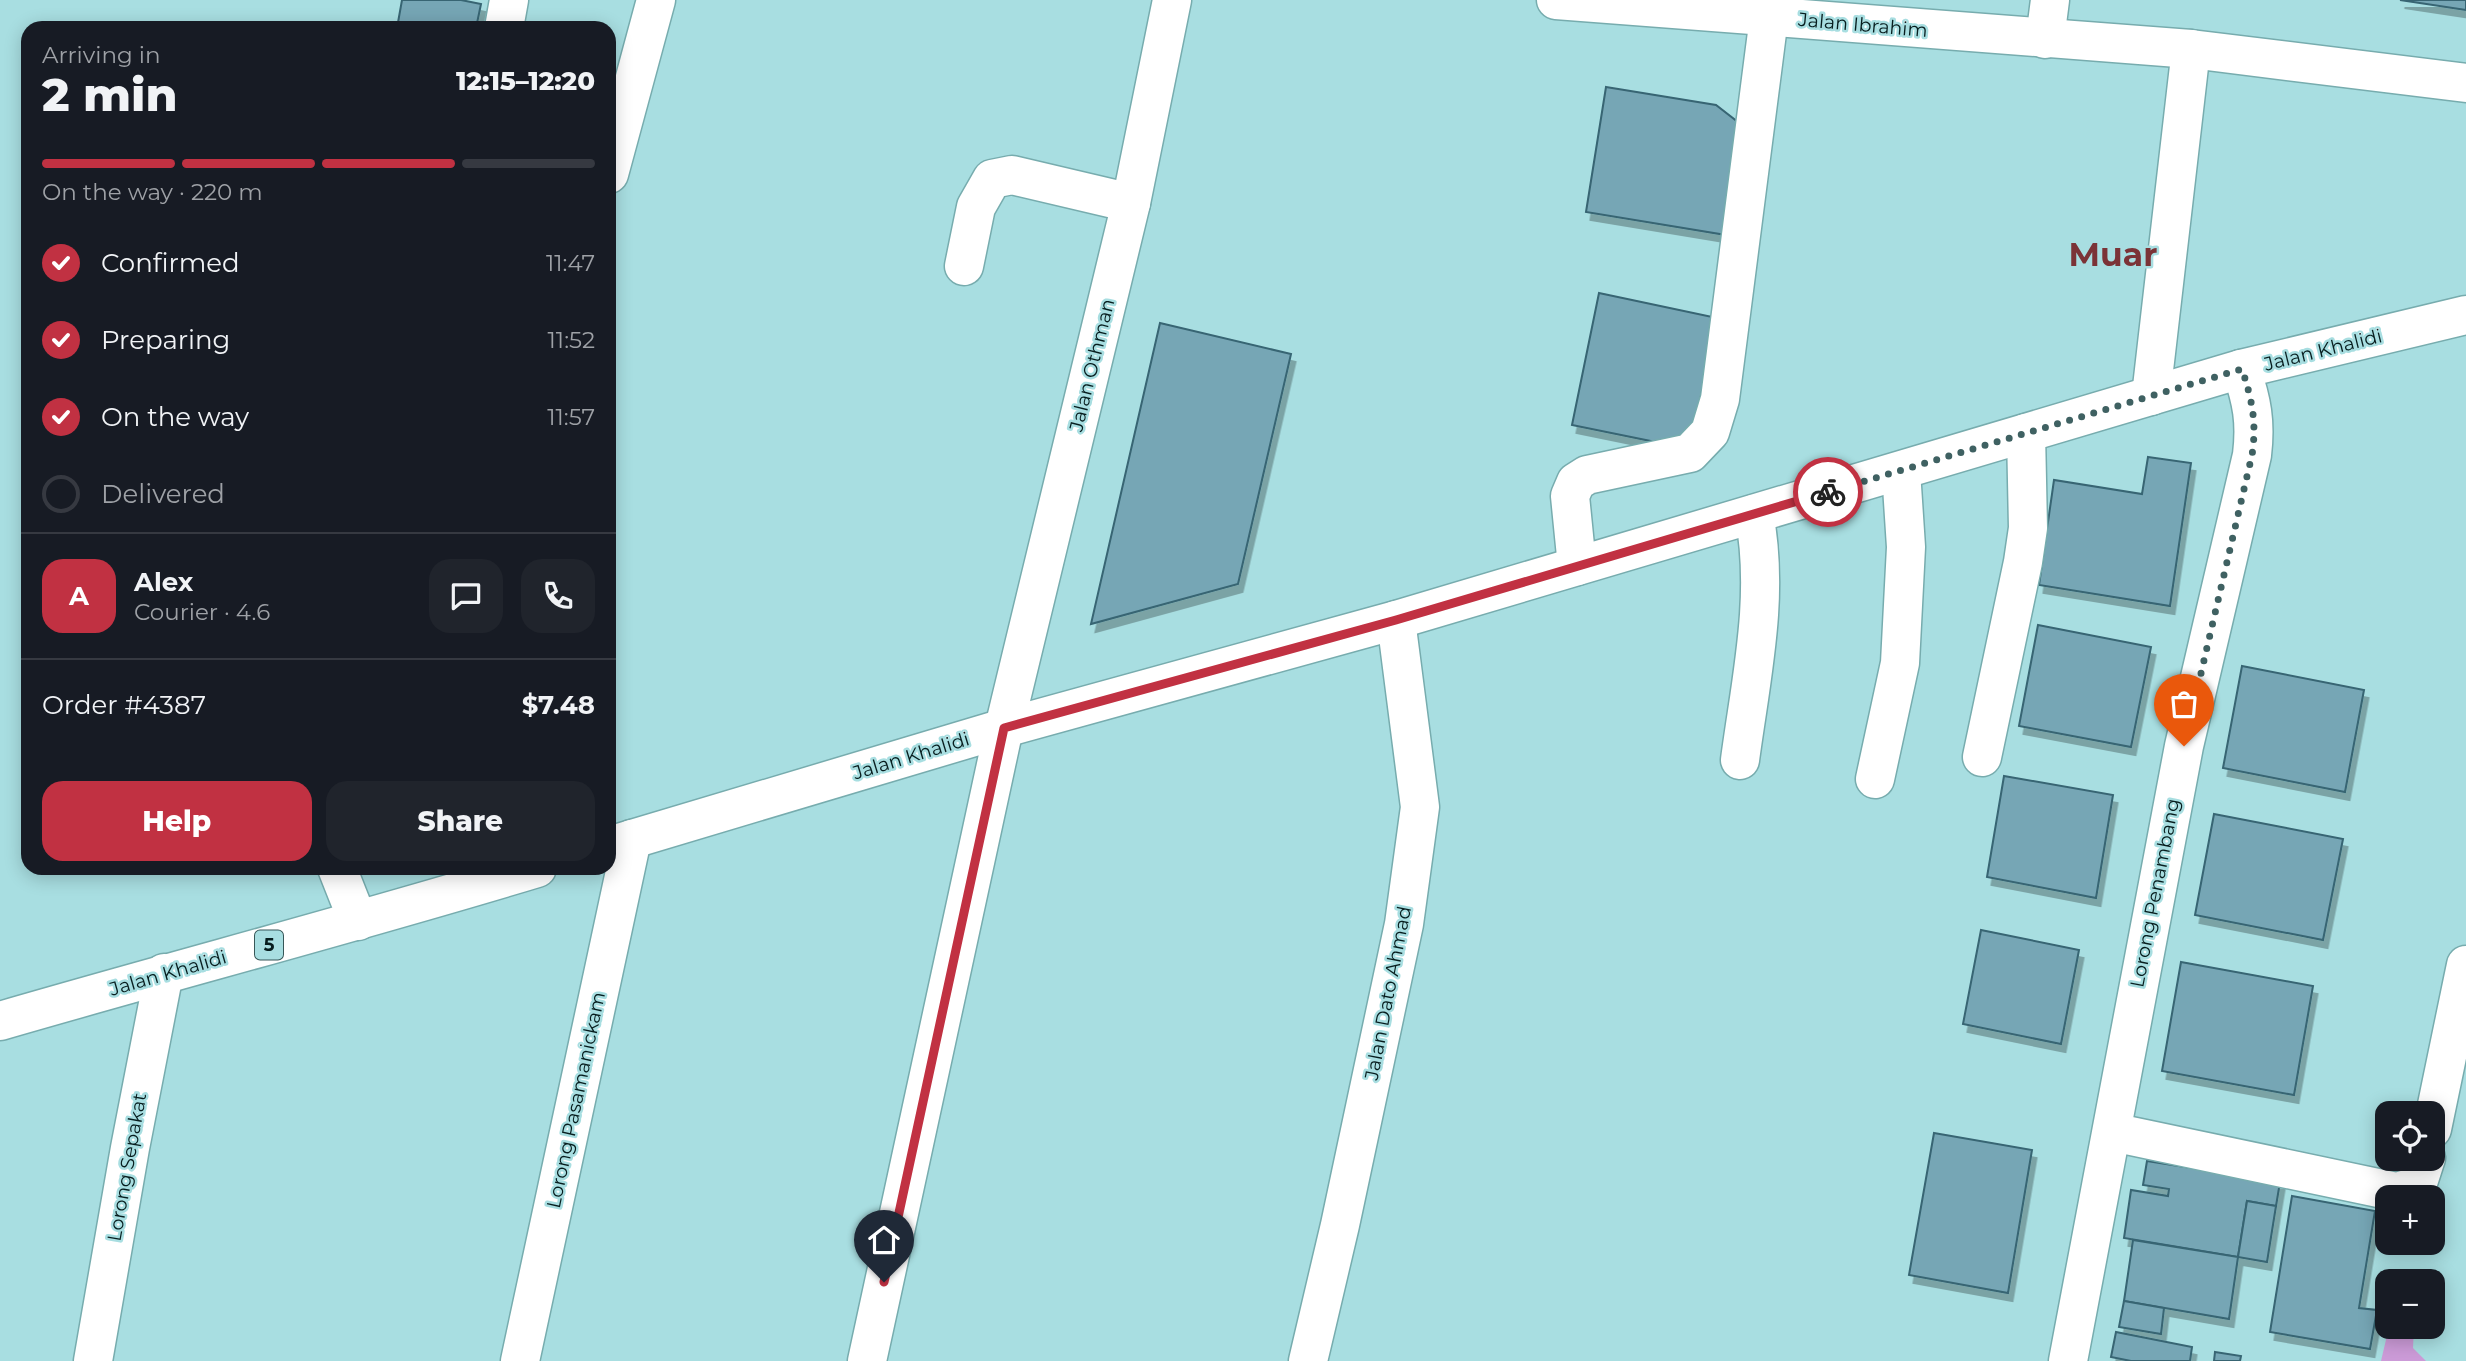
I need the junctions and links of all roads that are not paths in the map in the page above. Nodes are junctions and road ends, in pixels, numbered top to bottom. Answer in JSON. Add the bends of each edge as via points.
{"nodes":[{"id":1,"x":509,"y":0,"type":"edge"},
{"id":2,"x":656,"y":0,"type":"edge"},
{"id":3,"x":1172,"y":0,"type":"edge"},
{"id":4,"x":1556,"y":0,"type":"edge"},
{"id":5,"x":2050,"y":0,"type":"edge"},
{"id":6,"x":1638,"y":3,"type":"edge"},
{"id":7,"x":1769,"y":17,"type":"junction"},
{"id":8,"x":505,"y":21,"type":"edge"},
{"id":9,"x":2045,"y":39,"type":"junction"},
{"id":10,"x":2191,"y":50,"type":"junction"},
{"id":11,"x":2466,"y":83,"type":"edge"},
{"id":12,"x":616,"y":148,"type":"edge"},
{"id":13,"x":1131,"y":203,"type":"junction"},
{"id":14,"x":964,"y":266,"type":"dead end"},
{"id":15,"x":2466,"y":315,"type":"edge"},
{"id":16,"x":2242,"y":369,"type":"junction"},
{"id":17,"x":2151,"y":396,"type":"junction"},
{"id":18,"x":2025,"y":433,"type":"junction"},
{"id":19,"x":1900,"y":471,"type":"junction"},
{"id":20,"x":1754,"y":513,"type":"junction"},
{"id":21,"x":1577,"y":566,"type":"junction"},
{"id":22,"x":1396,"y":620,"type":"junction"},
{"id":23,"x":1004,"y":728,"type":"junction"},
{"id":24,"x":1982,"y":757,"type":"dead end"},
{"id":25,"x":1741,"y":760,"type":"dead end"},
{"id":26,"x":1875,"y":779,"type":"dead end"},
{"id":27,"x":620,"y":843,"type":"edge"},
{"id":28,"x":616,"y":864,"type":"edge"},
{"id":29,"x":340,"y":875,"type":"edge"},
{"id":30,"x":495,"y":875,"type":"edge"},
{"id":31,"x":614,"y":875,"type":"edge"},
{"id":32,"x":358,"y":922,"type":"junction"},
{"id":33,"x":2466,"y":965,"type":"edge"},
{"id":34,"x":164,"y":973,"type":"junction"},
{"id":35,"x":0,"y":1021,"type":"edge"},
{"id":36,"x":2446,"y":1108,"type":"edge"},
{"id":37,"x":2112,"y":1132,"type":"junction"},
{"id":38,"x":2422,"y":1171,"type":"edge"},
{"id":39,"x":93,"y":1361,"type":"edge"},
{"id":40,"x":520,"y":1361,"type":"edge"},
{"id":41,"x":867,"y":1361,"type":"edge"},
{"id":42,"x":1308,"y":1361,"type":"edge"},
{"id":43,"x":2068,"y":1361,"type":"edge"}],
"edges":[{"from":1,"to":8,"type":"street"},
{"from":2,"to":12,"type":"street"},
{"from":3,"to":13,"type":"street","name":"Jalan Othman"},
{"from":4,"to":6,"type":"street","name":"Jalan Ibrahim"},
{"from":5,"to":9,"type":"street"},
{"from":6,"to":7,"type":"street","name":"Jalan Ibrahim"},
{"from":7,"to":9,"type":"street","name":"Jalan Ibrahim"},
{"from":7,"to":21,"type":"street","via":[[1720,398],[1710,432],[1690,453],[1587,475],[1576,482],[1570,496]]},
{"from":9,"to":10,"type":"street","name":"Jalan Ibrahim"},
{"from":10,"to":11,"type":"street","name":"Jalan Ibrahim"},
{"from":10,"to":17,"type":"street"},
{"from":13,"to":14,"type":"street","via":[[1012,175],[992,179],[976,207]]},
{"from":13,"to":23,"type":"street","name":"Jalan Othman"},
{"from":15,"to":16,"type":"street","name":"Jalan Khalidi"},
{"from":16,"to":17,"type":"street","name":"Jalan Khalidi"},
{"from":16,"to":37,"type":"street","name":"Lorong Penambang","via":[[2256,428],[2252,455],[2184,746]]},
{"from":17,"to":18,"type":"street","name":"Jalan Khalidi"},
{"from":18,"to":19,"type":"street","name":"Jalan Khalidi"},
{"from":18,"to":24,"type":"street","via":[[2028,528]]},
{"from":19,"to":20,"type":"street","name":"Jalan Khalidi"},
{"from":19,"to":26,"type":"street","via":[[1906,547],[1900,663]]},
{"from":20,"to":21,"type":"street","name":"Jalan Khalidi"},
{"from":20,"to":25,"type":"street","via":[[1762,591]]},
{"from":21,"to":22,"type":"street","name":"Jalan Khalidi"},
{"from":22,"to":23,"type":"street","name":"Jalan Khalidi"},
{"from":22,"to":42,"type":"street","name":"Jalan Dato Ahmad","via":[[1420,807],[1401,937]]},
{"from":23,"to":27,"type":"street","name":"Jalan Khalidi"},
{"from":23,"to":41,"type":"street","name":"Jalan Othman"},
{"from":27,"to":28,"type":"street","name":"Lorong Pasamanickam"},
{"from":29,"to":32,"type":"street"},
{"from":30,"to":32,"type":"street","name":"Jalan Khalidi","number":"5"},
{"from":31,"to":40,"type":"street","name":"Lorong Pasamanickam"},
{"from":32,"to":34,"type":"street","name":"Jalan Khalidi","number":"5"},
{"from":33,"to":36,"type":"street"},
{"from":34,"to":35,"type":"street","name":"Jalan Khalidi","number":"5"},
{"from":34,"to":39,"type":"street","name":"Lorong Sepakat"},
{"from":37,"to":38,"type":"street","via":[[2397,1192],[2417,1186]]},
{"from":37,"to":43,"type":"street","name":"Lorong Penambang"}]}
